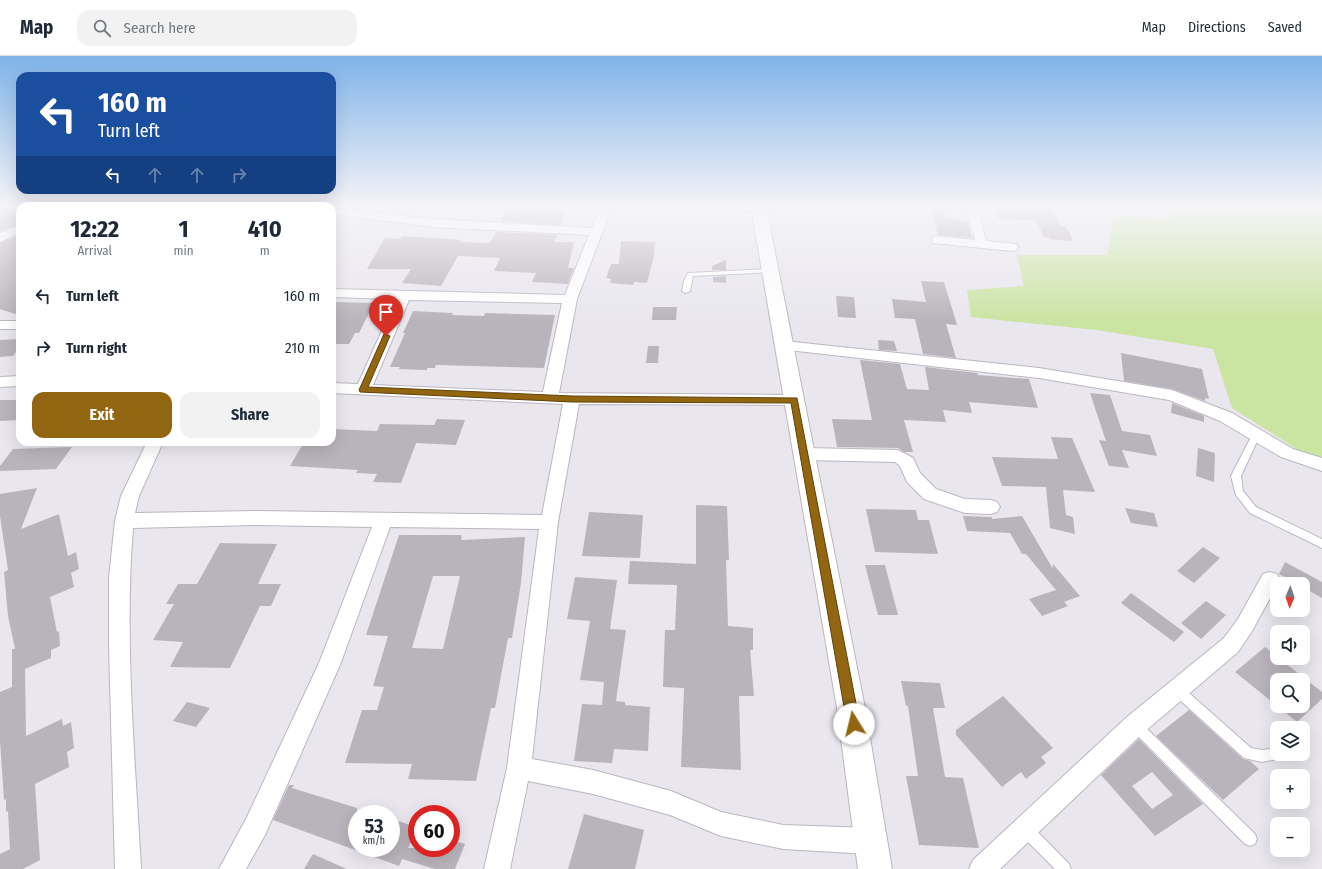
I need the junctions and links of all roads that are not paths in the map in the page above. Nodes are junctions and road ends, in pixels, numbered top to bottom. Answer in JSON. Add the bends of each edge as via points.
{"nodes":[{"id":1,"x":592,"y":245,"type":"edge"},
{"id":2,"x":765,"y":245,"type":"edge"},
{"id":3,"x":983,"y":245,"type":"edge"},
{"id":4,"x":1012,"y":248,"type":"dead end"},
{"id":5,"x":770,"y":271,"type":"junction"},
{"id":6,"x":686,"y":291,"type":"dead end"},
{"id":7,"x":336,"y":293,"type":"edge"},
{"id":8,"x":404,"y":296,"type":"junction"},
{"id":9,"x":570,"y":299,"type":"junction"},
{"id":10,"x":0,"y":325,"type":"edge"},
{"id":11,"x":16,"y":325,"type":"edge"},
{"id":12,"x":784,"y":346,"type":"junction"},
{"id":13,"x":16,"y":381,"type":"edge"},
{"id":14,"x":0,"y":382,"type":"edge"},
{"id":15,"x":336,"y":388,"type":"edge"},
{"id":16,"x":363,"y":390,"type":"junction"},
{"id":17,"x":550,"y":398,"type":"junction"},
{"id":18,"x":572,"y":399,"type":"junction"},
{"id":19,"x":794,"y":400,"type":"junction"},
{"id":20,"x":1256,"y":435,"type":"junction"},
{"id":21,"x":153,"y":446,"type":"edge"},
{"id":22,"x":805,"y":454,"type":"junction"},
{"id":23,"x":1322,"y":465,"type":"edge"},
{"id":24,"x":991,"y":507,"type":"dead end"},
{"id":25,"x":384,"y":520,"type":"junction"},
{"id":26,"x":124,"y":521,"type":"junction"},
{"id":27,"x":549,"y":522,"type":"junction"},
{"id":28,"x":1322,"y":544,"type":"edge"},
{"id":29,"x":1270,"y":580,"type":"dead end"},
{"id":30,"x":1176,"y":689,"type":"junction"},
{"id":31,"x":1135,"y":725,"type":"junction"},
{"id":32,"x":1270,"y":755,"type":"edge"},
{"id":33,"x":519,"y":768,"type":"junction"},
{"id":34,"x":1024,"y":828,"type":"junction"},
{"id":35,"x":1250,"y":838,"type":"dead end"},
{"id":36,"x":871,"y":841,"type":"junction"},
{"id":37,"x":128,"y":869,"type":"edge"},
{"id":38,"x":232,"y":869,"type":"edge"},
{"id":39,"x":496,"y":869,"type":"edge"},
{"id":40,"x":875,"y":869,"type":"edge"},
{"id":41,"x":982,"y":869,"type":"edge"},
{"id":42,"x":1064,"y":869,"type":"edge"}],
"edges":[{"from":1,"to":9,"type":"street"},
{"from":2,"to":5,"type":"main road"},
{"from":3,"to":4,"type":"street"},
{"from":5,"to":6,"type":"lane","via":[[690,274]]},
{"from":5,"to":12,"type":"main road"},
{"from":7,"to":8,"type":"street"},
{"from":8,"to":9,"type":"street"},
{"from":8,"to":16,"type":"street"},
{"from":9,"to":17,"type":"street"},
{"from":10,"to":11,"type":"street"},
{"from":12,"to":19,"type":"main road"},
{"from":12,"to":20,"type":"street","via":[[1039,373],[1172,395],[1226,417]]},
{"from":13,"to":14,"type":"street"},
{"from":15,"to":16,"type":"street"},
{"from":16,"to":17,"type":"street"},
{"from":17,"to":18,"type":"street"},
{"from":18,"to":19,"type":"street"},
{"from":18,"to":27,"type":"street","via":[[560,476]]},
{"from":19,"to":22,"type":"main road"},
{"from":20,"to":23,"type":"street","via":[[1287,453]]},
{"from":20,"to":28,"type":"lane","via":[[1236,476],[1239,492],[1252,510]]},
{"from":21,"to":26,"type":"street","via":[[130,496]]},
{"from":22,"to":24,"type":"street","via":[[898,456],[906,462],[913,477],[930,494],[965,506]]},
{"from":22,"to":36,"type":"main road","via":[[851,708]]},
{"from":25,"to":26,"type":"street","via":[[256,518]]},
{"from":25,"to":27,"type":"street"},
{"from":25,"to":38,"type":"street","via":[[329,665],[256,826]]},
{"from":26,"to":37,"type":"street","via":[[119,577],[119,646]]},
{"from":27,"to":33,"type":"street"},
{"from":29,"to":30,"type":"street","via":[[1231,645]]},
{"from":30,"to":31,"type":"street"},
{"from":30,"to":32,"type":"lane","via":[[1248,754]]},
{"from":31,"to":34,"type":"street"},
{"from":31,"to":35,"type":"lane"},
{"from":33,"to":36,"type":"street","via":[[593,782],[671,803],[721,824],[783,837]]},
{"from":33,"to":39,"type":"street"},
{"from":34,"to":41,"type":"street"},
{"from":34,"to":42,"type":"lane"},
{"from":36,"to":40,"type":"main road"}]}
